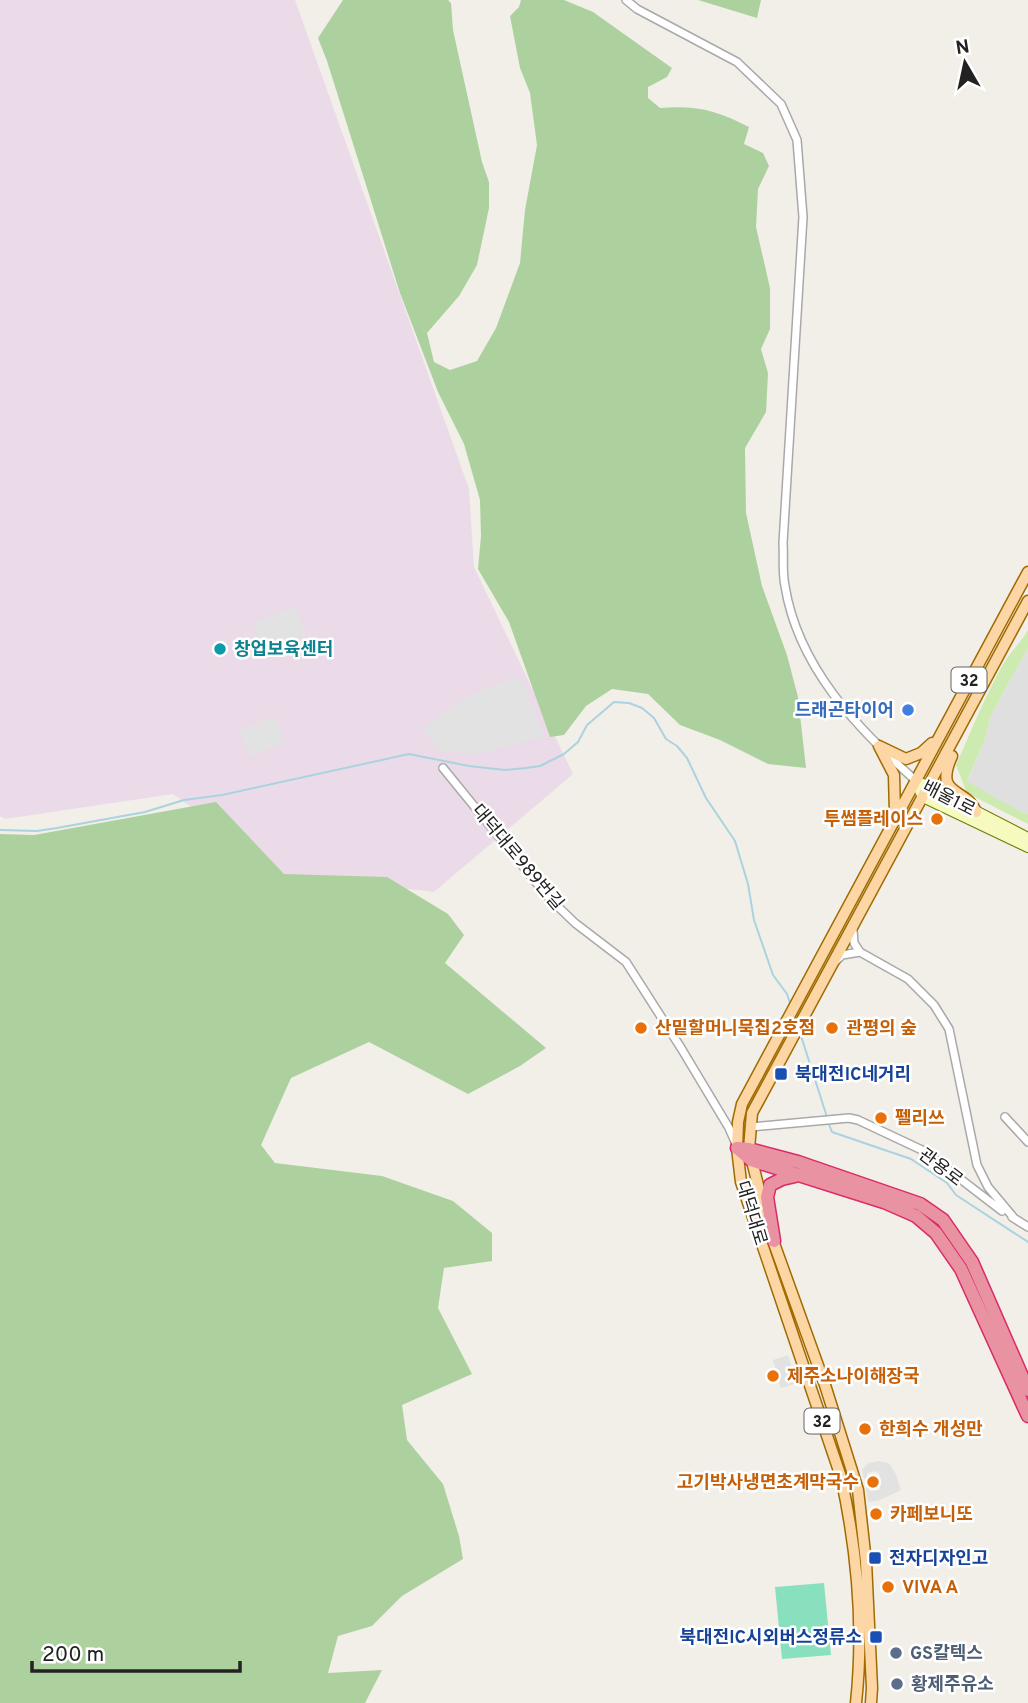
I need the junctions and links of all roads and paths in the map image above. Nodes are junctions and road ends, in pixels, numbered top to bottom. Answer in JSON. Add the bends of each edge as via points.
{"nodes":[{"id":1,"x":626,"y":0,"type":"edge"},
{"id":2,"x":1028,"y":572,"type":"edge"},
{"id":3,"x":1028,"y":601,"type":"edge"},
{"id":4,"x":939,"y":737,"type":"junction"},
{"id":5,"x":952,"y":743,"type":"junction"},
{"id":6,"x":879,"y":746,"type":"junction"},
{"id":7,"x":443,"y":768,"type":"dead end"},
{"id":8,"x":915,"y":780,"type":"junction"},
{"id":9,"x":929,"y":787,"type":"junction"},
{"id":10,"x":922,"y":797,"type":"junction"},
{"id":11,"x":976,"y":812,"type":"junction"},
{"id":12,"x":895,"y":819,"type":"junction"},
{"id":13,"x":1028,"y":838,"type":"edge"},
{"id":14,"x":1028,"y":847,"type":"edge"},
{"id":15,"x":857,"y":920,"type":"junction"},
{"id":16,"x":860,"y":952,"type":"junction"},
{"id":17,"x":833,"y":964,"type":"junction"},
{"id":18,"x":1005,"y":1117,"type":"dead end"},
{"id":19,"x":751,"y":1127,"type":"junction"},
{"id":20,"x":1028,"y":1142,"type":"edge"},
{"id":21,"x":746,"y":1152,"type":"junction"},
{"id":22,"x":798,"y":1175,"type":"junction"},
{"id":23,"x":988,"y":1187,"type":"junction"},
{"id":24,"x":979,"y":1195,"type":"junction"},
{"id":25,"x":1014,"y":1218,"type":"junction"},
{"id":26,"x":1028,"y":1227,"type":"edge"},
{"id":27,"x":774,"y":1241,"type":"junction"},
{"id":28,"x":1028,"y":1390,"type":"edge"},
{"id":29,"x":1028,"y":1416,"type":"edge"},
{"id":30,"x":856,"y":1703,"type":"edge"},
{"id":31,"x":871,"y":1703,"type":"edge"}],
"edges":[{"from":1,"to":6,"type":"street","via":[[737,62],[780,104],[797,140],[803,217],[783,543],[785,586],[812,661],[830,691]]},
{"from":2,"to":4,"type":"main road","name":"대덕대로","number":"32"},
{"from":3,"to":5,"type":"main road","name":"대덕대로","number":"32"},
{"from":4,"to":6,"type":"main road","via":[[921,753],[906,758]]},
{"from":4,"to":8,"type":"main road","name":"대덕대로","number":"32"},
{"from":5,"to":9,"type":"main road","name":"대덕대로","number":"32"},
{"from":5,"to":11,"type":"main road","via":[[946,780]]},
{"from":6,"to":8,"type":"street"},
{"from":6,"to":12,"type":"main road","via":[[894,775]]},
{"from":7,"to":21,"type":"street","name":"대덕대로989번길","via":[[548,897],[626,962]]},
{"from":8,"to":9,"type":"main road","name":"배울1로"},
{"from":8,"to":10,"type":"main road","name":"배울1로"},
{"from":8,"to":12,"type":"main road","name":"대덕대로","number":"32"},
{"from":9,"to":10,"type":"main road","name":"대덕대로","number":"32"},
{"from":9,"to":11,"type":"main road","name":"배울1로"},
{"from":10,"to":14,"type":"main road","name":"배울1로"},
{"from":10,"to":15,"type":"main road","name":"대덕대로","number":"32"},
{"from":11,"to":13,"type":"main road","name":"배울1로"},
{"from":12,"to":21,"type":"main road","name":"대덕대로","number":"32","via":[[742,1104],[738,1122]]},
{"from":15,"to":16,"type":"street","via":[[852,932]]},
{"from":15,"to":17,"type":"main road","name":"대덕대로","number":"32"},
{"from":16,"to":17,"type":"street","via":[[842,955]]},
{"from":16,"to":23,"type":"street","via":[[908,979],[934,1005],[949,1029],[977,1165]]},
{"from":17,"to":19,"type":"main road","name":"대덕대로","number":"32","via":[[752,1113]]},
{"from":18,"to":20,"type":"street"},
{"from":19,"to":21,"type":"main road","name":"대덕대로","number":"32"},
{"from":19,"to":24,"type":"street","name":"관용로","via":[[849,1118],[924,1151]]},
{"from":21,"to":22,"type":"highway"},
{"from":21,"to":27,"type":"main road","name":"대덕대로","number":"32"},
{"from":21,"to":28,"type":"highway","via":[[808,1166],[920,1204],[943,1220],[971,1262]]},
{"from":21,"to":30,"type":"main road","name":"대덕대로","number":"32","via":[[741,1182],[849,1510],[857,1580]]},
{"from":22,"to":27,"type":"highway","via":[[771,1185],[767,1197]]},
{"from":22,"to":29,"type":"highway","via":[[916,1216],[936,1233],[961,1269]]},
{"from":23,"to":24,"type":"street"},
{"from":23,"to":25,"type":"street"},
{"from":24,"to":25,"type":"street","name":"관용로"},
{"from":25,"to":26,"type":"street","name":"관용로"},
{"from":27,"to":31,"type":"main road","name":"대덕대로","number":"32","via":[[858,1490],[867,1573]]}]}
